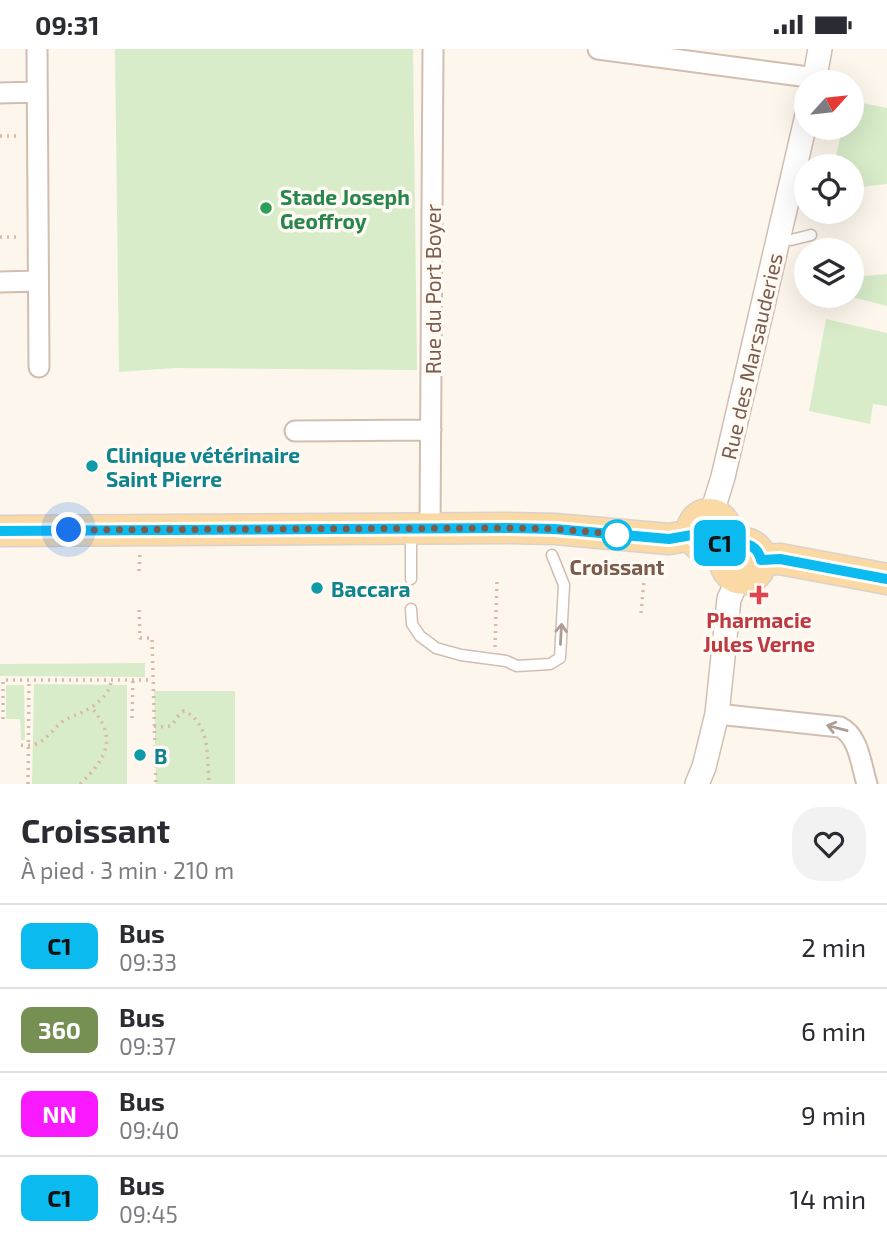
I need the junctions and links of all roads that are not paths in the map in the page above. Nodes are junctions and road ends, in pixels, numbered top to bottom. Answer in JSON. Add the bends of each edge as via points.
{"nodes":[{"id":1,"x":37,"y":49,"type":"edge"},
{"id":2,"x":433,"y":49,"type":"edge"},
{"id":3,"x":598,"y":49,"type":"edge"},
{"id":4,"x":820,"y":49,"type":"edge"},
{"id":5,"x":817,"y":70,"type":"edge"},
{"id":6,"x":794,"y":77,"type":"edge"},
{"id":7,"x":37,"y":92,"type":"junction"},
{"id":8,"x":0,"y":93,"type":"edge"},
{"id":9,"x":801,"y":140,"type":"edge"},
{"id":10,"x":811,"y":235,"type":"dead end"},
{"id":11,"x":791,"y":240,"type":"dead end"},
{"id":12,"x":38,"y":281,"type":"junction"},
{"id":13,"x":0,"y":282,"type":"edge"},
{"id":14,"x":39,"y":367,"type":"dead end"},
{"id":15,"x":431,"y":430,"type":"junction"},
{"id":16,"x":295,"y":431,"type":"dead end"},
{"id":17,"x":420,"y":528,"type":"junction"},
{"id":18,"x":0,"y":531,"type":"edge"},
{"id":19,"x":722,"y":535,"type":"junction"},
{"id":20,"x":552,"y":555,"type":"dead end"},
{"id":21,"x":749,"y":569,"type":"junction"},
{"id":22,"x":411,"y":579,"type":"dead end"},
{"id":23,"x":887,"y":579,"type":"edge"},
{"id":24,"x":411,"y":609,"type":"dead end"},
{"id":25,"x":717,"y":714,"type":"junction"},
{"id":26,"x":697,"y":784,"type":"edge"},
{"id":27,"x":867,"y":784,"type":"edge"}],
"edges":[{"from":1,"to":7,"type":"street"},
{"from":2,"to":15,"type":"street","name":"Rue du Port Boyer"},
{"from":3,"to":6,"type":"street"},
{"from":4,"to":5,"type":"street"},
{"from":7,"to":8,"type":"street"},
{"from":7,"to":12,"type":"street"},
{"from":9,"to":19,"type":"street","name":"Rue des Marsauderies","via":[[715,503]]},
{"from":10,"to":11,"type":"lane"},
{"from":12,"to":13,"type":"street"},
{"from":12,"to":14,"type":"street"},
{"from":15,"to":16,"type":"street"},
{"from":15,"to":17,"type":"street","name":"Rue du Port Boyer"},
{"from":17,"to":18,"type":"main road"},
{"from":17,"to":19,"type":"main road","via":[[555,529],[669,539],[692,535],[693,524],[704,514]]},
{"from":17,"to":22,"type":"lane"},
{"from":19,"to":21,"type":"main road","via":[[734,545],[746,543],[756,549]]},
{"from":24,"to":20,"type":"lane","one_way":true,"via":[[412,624],[436,648],[517,666],[550,664],[560,658],[564,585]]},
{"from":21,"to":23,"type":"main road","via":[[780,559]]},
{"from":21,"to":25,"type":"street","via":[[729,599]]},
{"from":25,"to":26,"type":"street"},
{"from":27,"to":25,"type":"street","one_way":true,"via":[[853,739],[840,727]]}]}
